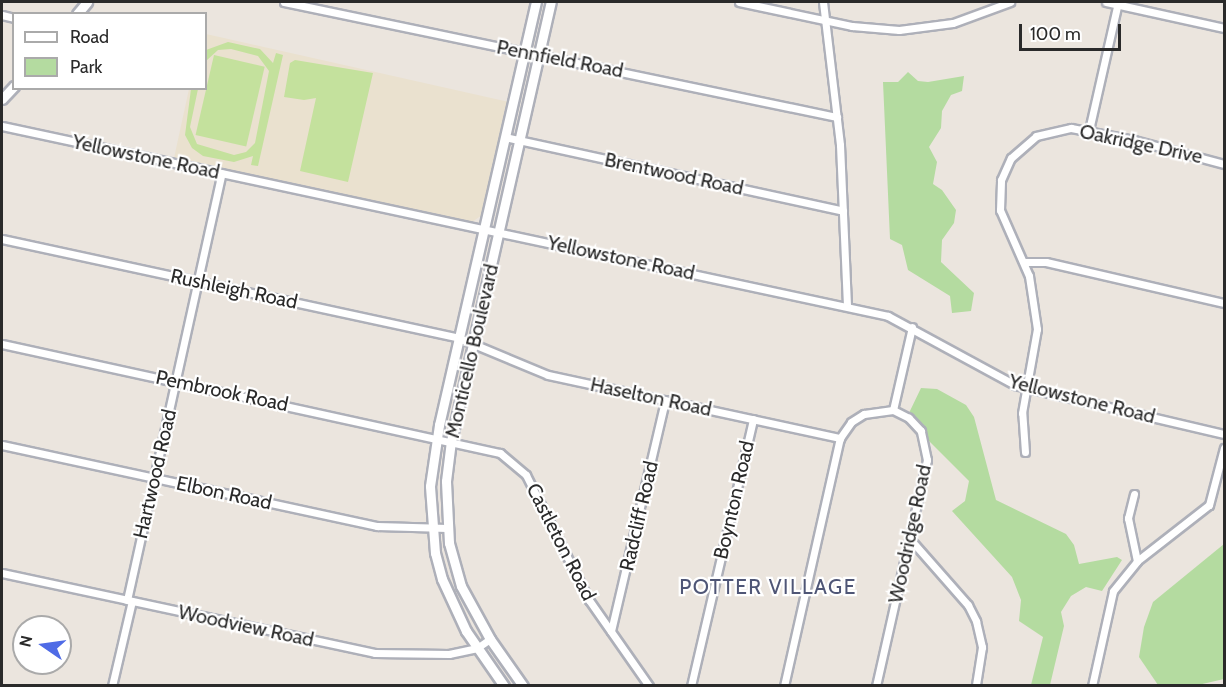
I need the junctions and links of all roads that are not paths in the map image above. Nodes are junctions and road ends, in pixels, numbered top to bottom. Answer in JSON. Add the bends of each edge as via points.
{"nodes":[{"id":1,"x":284,"y":2,"type":"edge"},
{"id":2,"x":536,"y":2,"type":"edge"},
{"id":3,"x":551,"y":2,"type":"edge"},
{"id":4,"x":739,"y":2,"type":"edge"},
{"id":5,"x":823,"y":2,"type":"edge"},
{"id":6,"x":1010,"y":2,"type":"edge"},
{"id":7,"x":1106,"y":2,"type":"edge"},
{"id":8,"x":1118,"y":3,"type":"edge"},
{"id":9,"x":825,"y":21,"type":"junction"},
{"id":10,"x":1224,"y":28,"type":"edge"},
{"id":11,"x":524,"y":53,"type":"junction"},
{"id":12,"x":540,"y":53,"type":"junction"},
{"id":13,"x":837,"y":117,"type":"junction"},
{"id":14,"x":2,"y":126,"type":"edge"},
{"id":15,"x":1089,"y":130,"type":"junction"},
{"id":16,"x":505,"y":137,"type":"junction"},
{"id":17,"x":520,"y":141,"type":"junction"},
{"id":18,"x":1224,"y":164,"type":"edge"},
{"id":19,"x":222,"y":173,"type":"junction"},
{"id":20,"x":843,"y":211,"type":"junction"},
{"id":21,"x":483,"y":229,"type":"junction"},
{"id":22,"x":498,"y":232,"type":"junction"},
{"id":23,"x":2,"y":239,"type":"edge"},
{"id":24,"x":1024,"y":262,"type":"junction"},
{"id":25,"x":198,"y":282,"type":"junction"},
{"id":26,"x":1224,"y":303,"type":"edge"},
{"id":27,"x":847,"y":306,"type":"junction"},
{"id":28,"x":912,"y":327,"type":"junction"},
{"id":29,"x":466,"y":340,"type":"junction"},
{"id":30,"x":2,"y":344,"type":"edge"},
{"id":31,"x":175,"y":381,"type":"junction"},
{"id":32,"x":1028,"y":389,"type":"junction"},
{"id":33,"x":665,"y":400,"type":"junction"},
{"id":34,"x":893,"y":410,"type":"junction"},
{"id":35,"x":753,"y":419,"type":"junction"},
{"id":36,"x":1224,"y":434,"type":"edge"},
{"id":37,"x":840,"y":438,"type":"junction"},
{"id":38,"x":444,"y":439,"type":"junction"},
{"id":39,"x":2,"y":445,"type":"edge"},
{"id":40,"x":1224,"y":448,"type":"edge"},
{"id":41,"x":1025,"y":452,"type":"dead end"},
{"id":42,"x":153,"y":477,"type":"junction"},
{"id":43,"x":1134,"y":494,"type":"dead end"},
{"id":44,"x":447,"y":528,"type":"junction"},
{"id":45,"x":432,"y":530,"type":"junction"},
{"id":46,"x":910,"y":539,"type":"junction"},
{"id":47,"x":1137,"y":561,"type":"junction"},
{"id":48,"x":2,"y":573,"type":"edge"},
{"id":49,"x":129,"y":601,"type":"junction"},
{"id":50,"x":611,"y":631,"type":"junction"},
{"id":51,"x":490,"y":639,"type":"junction"},
{"id":52,"x":477,"y":648,"type":"junction"},
{"id":53,"x":112,"y":686,"type":"edge"},
{"id":54,"x":504,"y":686,"type":"edge"},
{"id":55,"x":524,"y":686,"type":"edge"},
{"id":56,"x":649,"y":686,"type":"edge"},
{"id":57,"x":691,"y":686,"type":"edge"},
{"id":58,"x":784,"y":686,"type":"edge"},
{"id":59,"x":876,"y":686,"type":"edge"},
{"id":60,"x":976,"y":686,"type":"edge"},
{"id":61,"x":1092,"y":686,"type":"edge"}],
"edges":[{"from":1,"to":11,"type":"street","name":"Pennfield Road"},
{"from":2,"to":11,"type":"main road","name":"Monticello Boulevard"},
{"from":3,"to":12,"type":"main road","name":"Monticello Boulevard"},
{"from":4,"to":9,"type":"street"},
{"from":5,"to":9,"type":"street"},
{"from":6,"to":9,"type":"street","via":[[962,20],[912,30]]},
{"from":7,"to":8,"type":"street"},
{"from":8,"to":10,"type":"street"},
{"from":8,"to":15,"type":"street"},
{"from":9,"to":13,"type":"street"},
{"from":11,"to":12,"type":"street","name":"Pennfield Road"},
{"from":11,"to":16,"type":"main road","name":"Monticello Boulevard"},
{"from":12,"to":13,"type":"street","name":"Pennfield Road"},
{"from":12,"to":17,"type":"main road","name":"Monticello Boulevard"},
{"from":13,"to":20,"type":"street"},
{"from":14,"to":19,"type":"street","name":"Yellowstone Road"},
{"from":15,"to":18,"type":"street","name":"Oakridge Drive"},
{"from":15,"to":24,"type":"street","name":"Oakridge Drive","via":[[1064,128],[1043,132],[1023,144],[1007,165],[1000,187],[1000,210]]},
{"from":16,"to":17,"type":"street","name":"Brentwood Road"},
{"from":16,"to":21,"type":"main road","name":"Monticello Boulevard"},
{"from":17,"to":20,"type":"street","name":"Brentwood Road"},
{"from":17,"to":22,"type":"main road","name":"Monticello Boulevard"},
{"from":19,"to":21,"type":"street","name":"Yellowstone Road"},
{"from":19,"to":25,"type":"street","name":"Hartwood Road"},
{"from":20,"to":27,"type":"street"},
{"from":21,"to":22,"type":"street","name":"Yellowstone Road"},
{"from":21,"to":29,"type":"main road","name":"Monticello Boulevard"},
{"from":22,"to":27,"type":"street","name":"Yellowstone Road"},
{"from":22,"to":29,"type":"main road","name":"Monticello Boulevard"},
{"from":23,"to":25,"type":"street","name":"Rushleigh Road"},
{"from":24,"to":26,"type":"street","via":[[1046,262]]},
{"from":24,"to":32,"type":"street","name":"Oakridge Drive","via":[[1037,329]]},
{"from":25,"to":29,"type":"street","name":"Rushleigh Road"},
{"from":25,"to":31,"type":"street","name":"Hartwood Road"},
{"from":27,"to":28,"type":"street","name":"Yellowstone Road","via":[[888,315]]},
{"from":28,"to":32,"type":"street","name":"Yellowstone Road","via":[[1003,380]]},
{"from":28,"to":34,"type":"street"},
{"from":29,"to":33,"type":"street","name":"Haselton Road","via":[[540,373]]},
{"from":29,"to":38,"type":"main road","name":"Monticello Boulevard"},
{"from":29,"to":38,"type":"main road","name":"Monticello Boulevard"},
{"from":30,"to":31,"type":"street","name":"Pembrook Road"},
{"from":31,"to":38,"type":"street","name":"Pembrook Road"},
{"from":31,"to":42,"type":"street","name":"Hartwood Road"},
{"from":32,"to":36,"type":"street","name":"Yellowstone Road"},
{"from":32,"to":41,"type":"street","name":"Oakridge Drive","via":[[1022,419]]},
{"from":33,"to":35,"type":"street","name":"Haselton Road"},
{"from":33,"to":50,"type":"street","name":"Radcliff Road"},
{"from":34,"to":37,"type":"street","via":[[864,414],[849,424]]},
{"from":34,"to":46,"type":"street","name":"Woodridge Road","via":[[914,422],[927,448]]},
{"from":35,"to":37,"type":"street","name":"Haselton Road"},
{"from":35,"to":57,"type":"street","name":"Boynton Road"},
{"from":37,"to":58,"type":"street"},
{"from":38,"to":44,"type":"main road","name":"Monticello Boulevard"},
{"from":38,"to":45,"type":"main road","name":"Monticello Boulevard","via":[[430,486]]},
{"from":38,"to":50,"type":"street","name":"Castleton Road","via":[[500,453],[516,464],[532,485],[589,600]]},
{"from":39,"to":42,"type":"street","name":"Elbon Road"},
{"from":40,"to":47,"type":"street","via":[[1209,505]]},
{"from":42,"to":45,"type":"street","name":"Elbon Road","via":[[377,526]]},
{"from":42,"to":49,"type":"street","name":"Hartwood Road"},
{"from":43,"to":47,"type":"street","via":[[1128,518]]},
{"from":44,"to":45,"type":"street","name":"Elbon Road"},
{"from":44,"to":51,"type":"main road","name":"Monticello Boulevard","via":[[461,586]]},
{"from":45,"to":52,"type":"main road","name":"Monticello Boulevard","via":[[442,579]]},
{"from":46,"to":59,"type":"street","name":"Woodridge Road"},
{"from":46,"to":60,"type":"street","via":[[968,605],[976,621],[982,647]]},
{"from":47,"to":61,"type":"street","via":[[1113,591]]},
{"from":48,"to":49,"type":"street","name":"Woodview Road"},
{"from":49,"to":52,"type":"street","name":"Woodview Road","via":[[375,653],[426,656]]},
{"from":49,"to":53,"type":"street","name":"Hartwood Road"},
{"from":50,"to":56,"type":"street","name":"Castleton Road"},
{"from":51,"to":52,"type":"street","name":"Woodview Road"},
{"from":51,"to":55,"type":"main road","name":"Monticello Boulevard"},
{"from":52,"to":54,"type":"main road","name":"Monticello Boulevard"}]}
